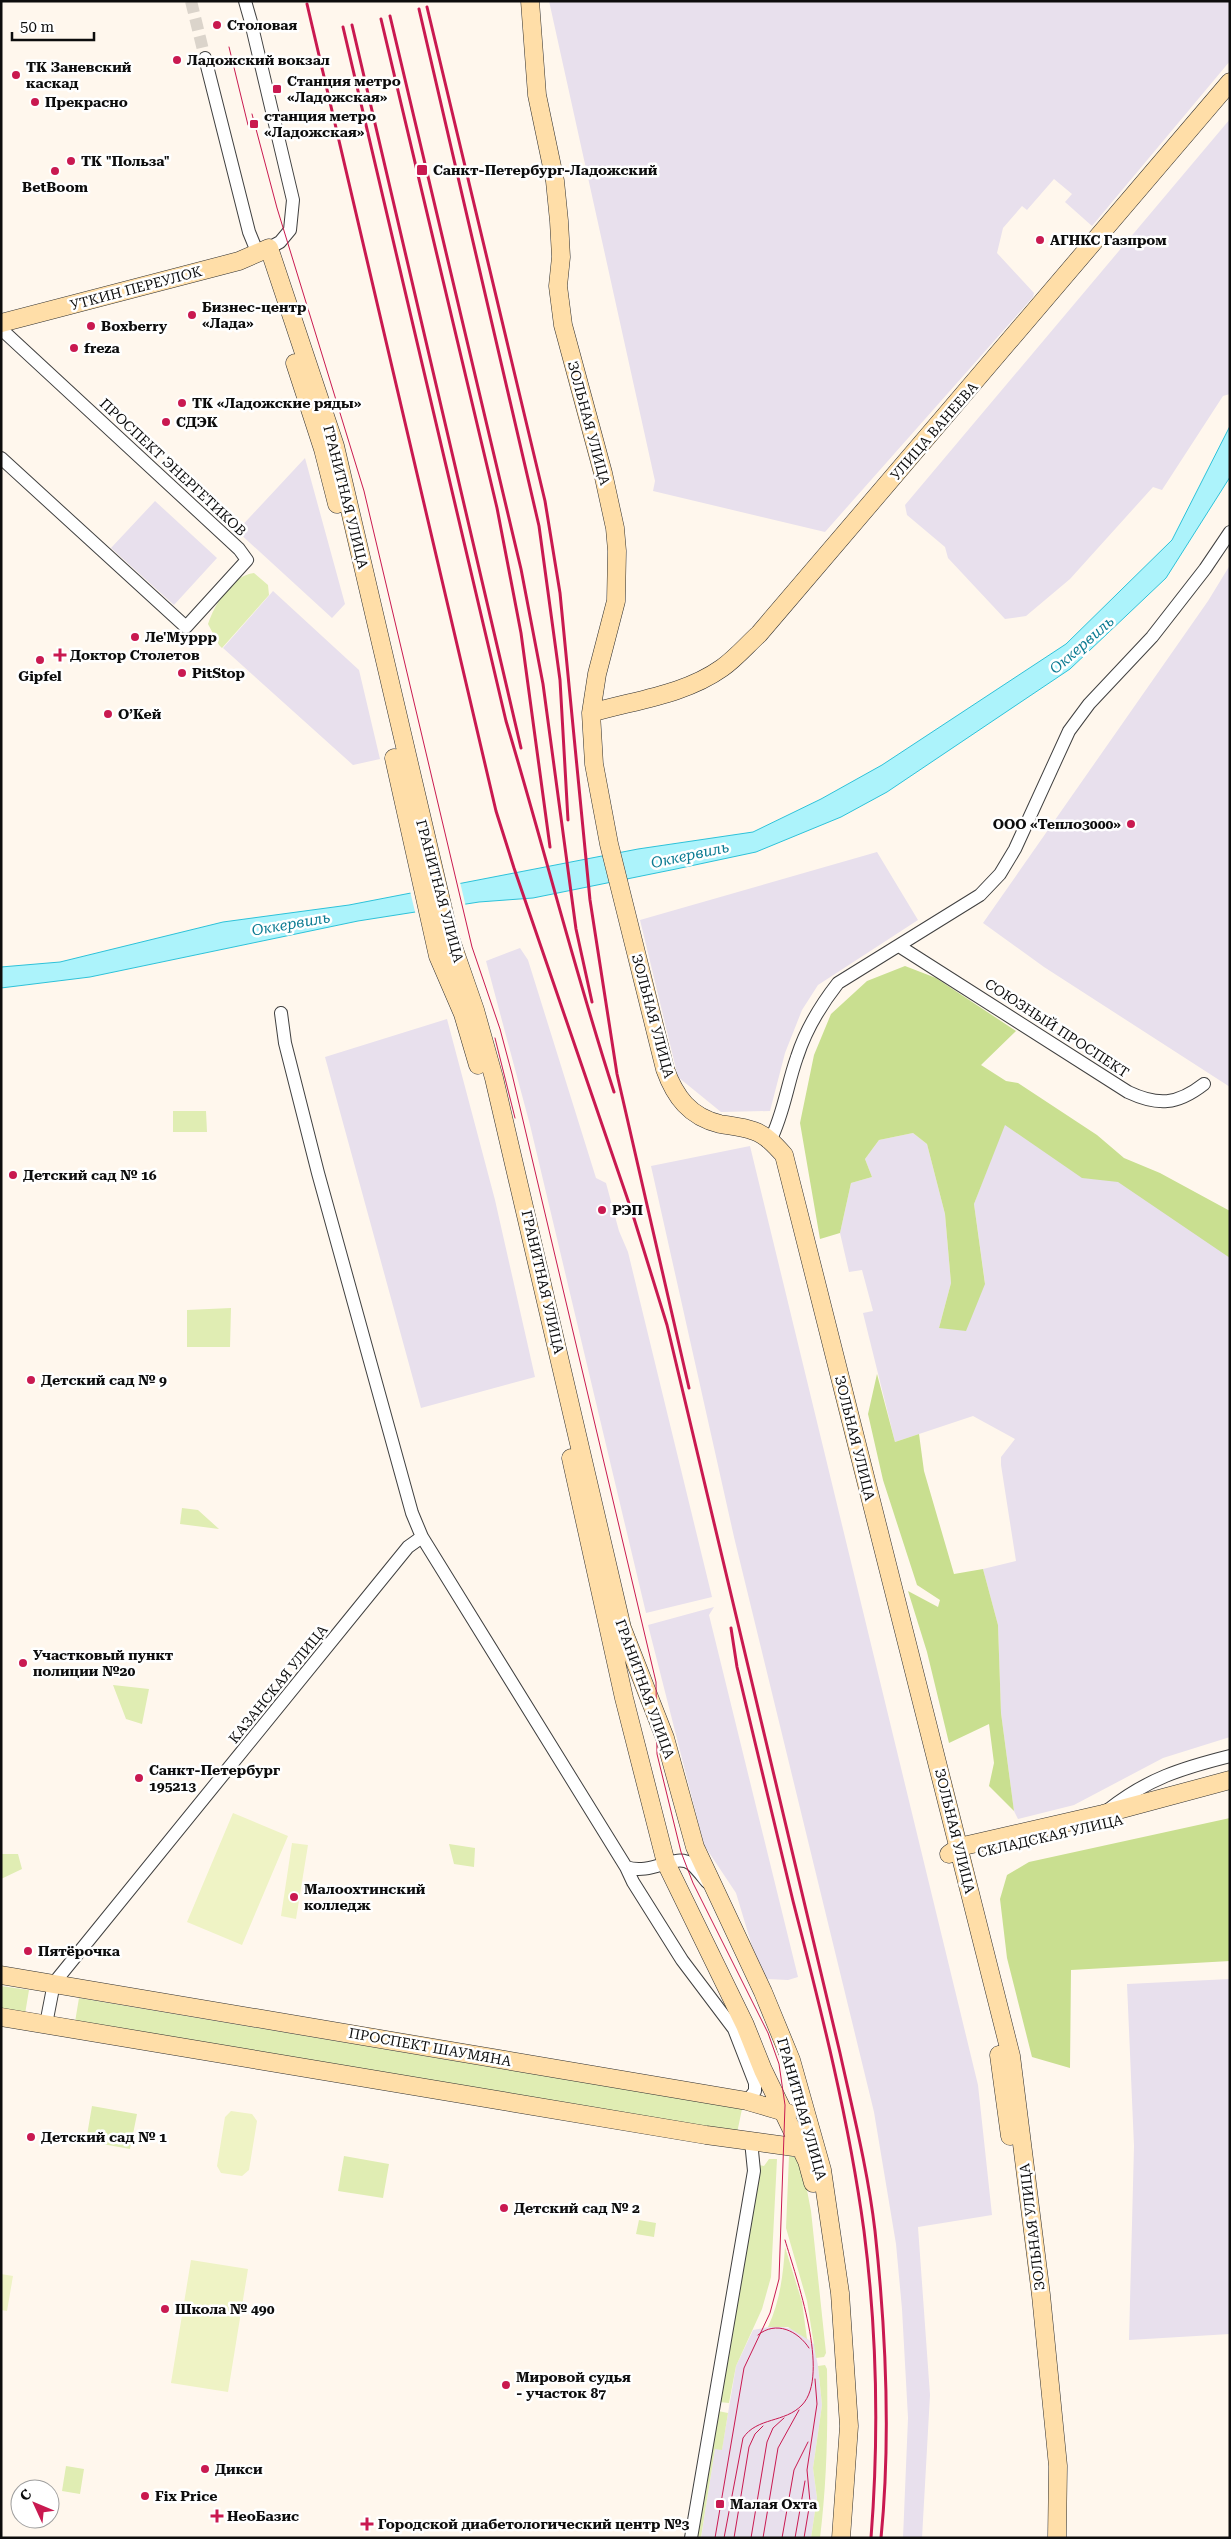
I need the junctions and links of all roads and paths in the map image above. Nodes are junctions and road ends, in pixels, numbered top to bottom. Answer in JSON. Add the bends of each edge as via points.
{"nodes":[{"id":1,"x":245,"y":1,"type":"edge"},
{"id":2,"x":530,"y":1,"type":"edge"},
{"id":3,"x":205,"y":58,"type":"tunnel mouth"},
{"id":4,"x":1230,"y":82,"type":"edge"},
{"id":5,"x":263,"y":251,"type":"junction"},
{"id":6,"x":1,"y":323,"type":"edge"},
{"id":7,"x":1,"y":329,"type":"edge"},
{"id":8,"x":1,"y":458,"type":"edge"},
{"id":9,"x":1230,"y":532,"type":"edge"},
{"id":10,"x":591,"y":713,"type":"junction"},
{"id":11,"x":441,"y":936,"type":"junction"},
{"id":12,"x":899,"y":946,"type":"junction"},
{"id":13,"x":281,"y":1013,"type":"dead end"},
{"id":14,"x":1204,"y":1084,"type":"dead end"},
{"id":15,"x":770,"y":1140,"type":"junction"},
{"id":16,"x":422,"y":1537,"type":"junction"},
{"id":17,"x":1230,"y":1756,"type":"edge"},
{"id":18,"x":1230,"y":1780,"type":"edge"},
{"id":19,"x":1230,"y":1791,"type":"edge"},
{"id":20,"x":1103,"y":1814,"type":"junction"},
{"id":21,"x":956,"y":1853,"type":"junction"},
{"id":22,"x":666,"y":1863,"type":"junction"},
{"id":23,"x":626,"y":1867,"type":"junction"},
{"id":24,"x":714,"y":1890,"type":"junction"},
{"id":25,"x":1,"y":1975,"type":"edge"},
{"id":26,"x":54,"y":1983,"type":"junction"},
{"id":27,"x":1,"y":2017,"type":"edge"},
{"id":28,"x":46,"y":2024,"type":"junction"},
{"id":29,"x":740,"y":2027,"type":"junction"},
{"id":30,"x":747,"y":2101,"type":"junction"},
{"id":31,"x":783,"y":2112,"type":"junction"},
{"id":32,"x":808,"y":2117,"type":"junction"},
{"id":33,"x":792,"y":2131,"type":"junction"},
{"id":34,"x":758,"y":2143,"type":"junction"},
{"id":35,"x":801,"y":2148,"type":"junction"},
{"id":36,"x":691,"y":2538,"type":"edge"},
{"id":37,"x":829,"y":2538,"type":"edge"},
{"id":38,"x":841,"y":2538,"type":"edge"},
{"id":39,"x":1046,"y":2538,"type":"edge"},
{"id":40,"x":1057,"y":2538,"type":"edge"}],
"edges":[{"from":1,"to":5,"type":"street","via":[[293,200],[290,230],[280,242]]},
{"from":2,"to":10,"type":"street","name":"ЗОЛЬНАЯ УЛИЦА","via":[[537,95],[555,180],[561,257],[558,286],[563,325],[603,473],[616,535],[616,601],[597,674]]},
{"from":3,"to":5,"type":"street","name":"ГРАНИТНАЯ УЛИЦА","via":[[249,232]]},
{"from":4,"to":10,"type":"street","name":"УЛИЦА ВАНЕЕВА","via":[[759,634],[722,668],[700,681],[672,692]]},
{"from":5,"to":6,"type":"street","name":"УТКИН ПЕРЕУЛОК"},
{"from":5,"to":11,"type":"street","name":"ГРАНИТНАЯ УЛИЦА","via":[[336,498]]},
{"from":7,"to":8,"type":"street","name":"ПРОСПЕКТ ЭНЕРГЕТИКОВ","via":[[239,549],[247,560],[186,627]]},
{"from":9,"to":12,"type":"street","via":[[1152,636],[1089,704],[1069,731],[1015,849],[1000,874],[980,895]]},
{"from":10,"to":15,"type":"street","name":"ЗОЛЬНАЯ УЛИЦА","via":[[594,764],[609,844],[671,1087],[687,1108],[700,1117],[755,1131]]},
{"from":11,"to":22,"type":"street","name":"ГРАНИТНАЯ УЛИЦА","via":[[438,956],[463,1014],[482,1081],[553,1376],[624,1698]]},
{"from":11,"to":24,"type":"street","name":"ГРАНИТНАЯ УЛИЦА","via":[[475,1010],[494,1078],[622,1628],[665,1738],[693,1839]]},
{"from":12,"to":14,"type":"street","name":"СОЮЗНЫЙ ПРОСПЕКТ","via":[[1144,1100],[1168,1102],[1181,1099]]},
{"from":12,"to":15,"type":"street","via":[[838,983],[820,1006],[796,1058],[784,1110]]},
{"from":13,"to":16,"type":"street","name":"ГРАНИТНАЯ УЛИЦА","via":[[285,1043],[318,1173],[412,1513]]},
{"from":15,"to":21,"type":"street","name":"ЗОЛЬНАЯ УЛИЦА","via":[[784,1155]]},
{"from":16,"to":23,"type":"street","name":"ГРАНИТНАЯ УЛИЦА"},
{"from":16,"to":26,"type":"street","name":"КАЗАНСКАЯ УЛИЦА","via":[[408,1548]]},
{"from":17,"to":20,"type":"street","via":[[1177,1770],[1125,1797]]},
{"from":18,"to":20,"type":"street","name":"СКЛАДСКАЯ УЛИЦА"},
{"from":19,"to":21,"type":"street","name":"СКЛАДСКАЯ УЛИЦА"},
{"from":20,"to":21,"type":"street","name":"СКЛАДСКАЯ УЛИЦА"},
{"from":21,"to":39,"type":"street","name":"ЗОЛЬНАЯ УЛИЦА","via":[[1000,2059],[1048,2469]]},
{"from":21,"to":40,"type":"street","name":"ЗОЛЬНАЯ УЛИЦА","via":[[1015,2081],[1058,2466]]},
{"from":22,"to":23,"type":"street","via":[[642,1871]]},
{"from":22,"to":24,"type":"street","via":[[677,1860],[691,1864]]},
{"from":22,"to":29,"type":"street","name":"ГРАНИТНАЯ УЛИЦА"},
{"from":23,"to":29,"type":"street","name":"ГРАНИТНАЯ УЛИЦА","via":[[682,1960]]},
{"from":24,"to":32,"type":"street","name":"ГРАНИТНАЯ УЛИЦА","via":[[763,1992],[791,2060]]},
{"from":25,"to":26,"type":"street","name":"ПРОСПЕКТ ШАУМЯНА"},
{"from":26,"to":28,"type":"street","name":"КАЗАНСКАЯ УЛИЦА"},
{"from":26,"to":30,"type":"street","name":"ПРОСПЕКТ ШАУМЯНА"},
{"from":27,"to":28,"type":"street"},
{"from":28,"to":34,"type":"street"},
{"from":29,"to":30,"type":"street","name":"ГРАНИТНАЯ УЛИЦА","via":[[756,2091]]},
{"from":29,"to":31,"type":"street","name":"ГРАНИТНАЯ УЛИЦА"},
{"from":30,"to":31,"type":"street","name":"ПРОСПЕКТ ШАУМЯНА"},
{"from":31,"to":32,"type":"street","name":"ПРОСПЕКТ ШАУМЯНА"},
{"from":31,"to":33,"type":"street","name":"ГРАНИТНАЯ УЛИЦА"},
{"from":32,"to":33,"type":"street"},
{"from":32,"to":38,"type":"street","name":"ГРАНИТНАЯ УЛИЦА","via":[[829,2208],[844,2347],[849,2426]]},
{"from":33,"to":34,"type":"street"},
{"from":33,"to":35,"type":"street","name":"ГРАНИТНАЯ УЛИЦА"},
{"from":34,"to":35,"type":"street"},
{"from":34,"to":36,"type":"street"},
{"from":35,"to":37,"type":"street","name":"ГРАНИТНАЯ УЛИЦА","via":[[819,2210],[830,2314],[837,2426]]}]}
